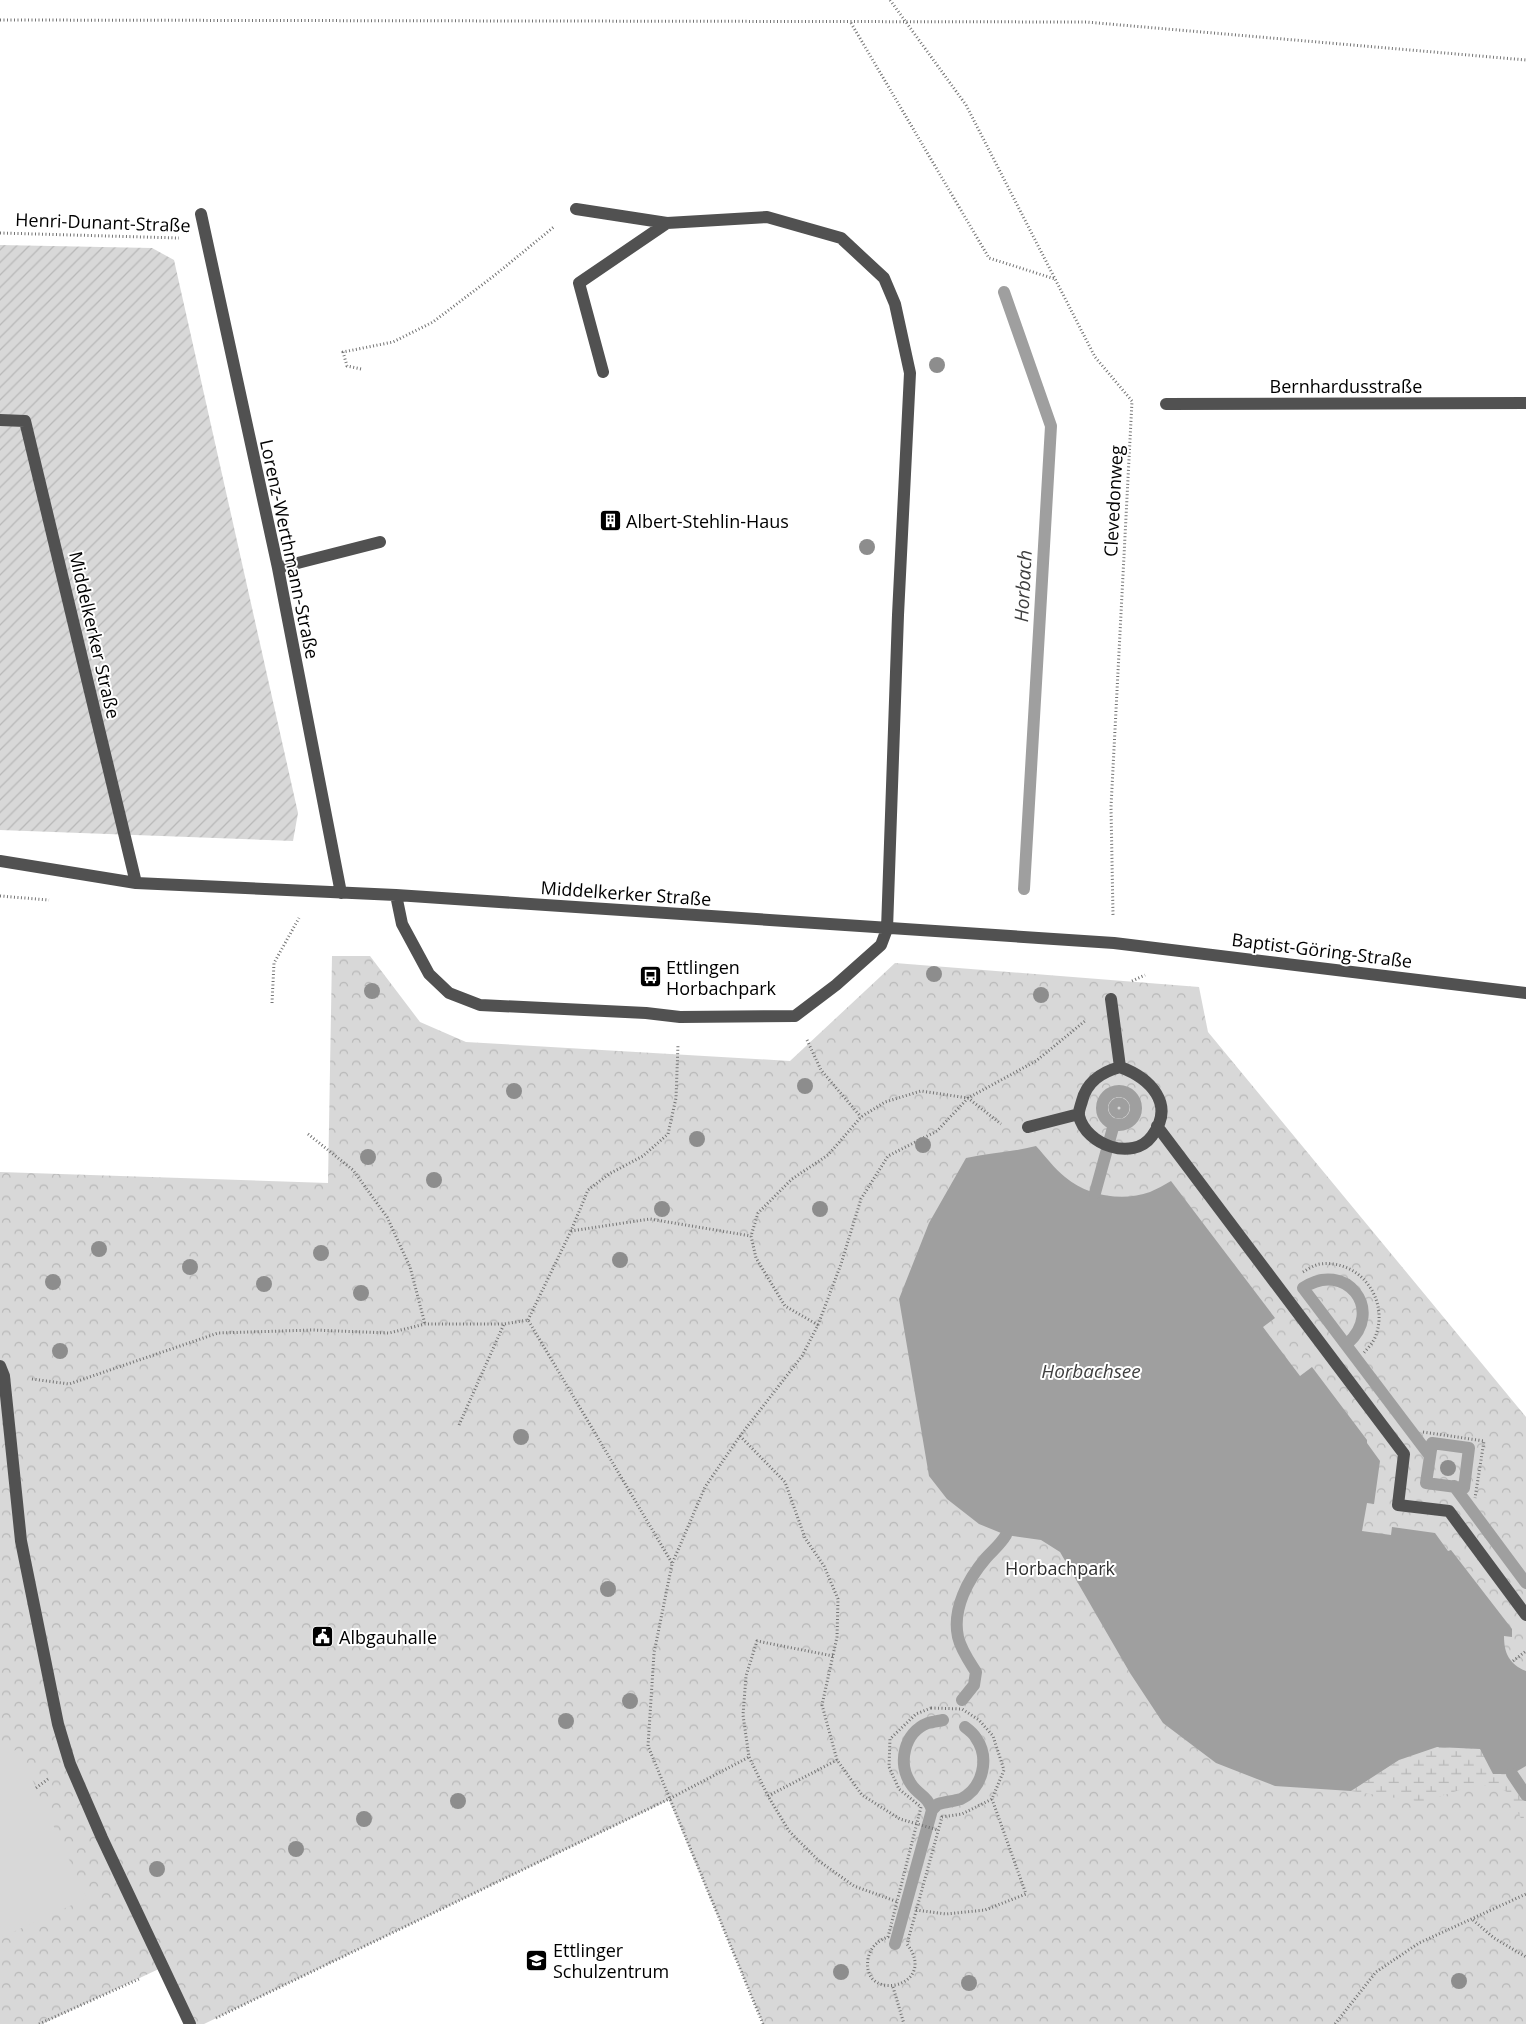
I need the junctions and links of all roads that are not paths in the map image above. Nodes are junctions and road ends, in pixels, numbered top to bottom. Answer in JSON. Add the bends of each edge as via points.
{"nodes":[{"id":1,"x":576,"y":209,"type":"road end"},
{"id":2,"x":201,"y":214,"type":"dead end"},
{"id":3,"x":668,"y":223,"type":"junction"},
{"id":4,"x":603,"y":372,"type":"dead end"},
{"id":5,"x":1526,"y":403,"type":"edge"},
{"id":6,"x":1166,"y":404,"type":"dead end"},
{"id":7,"x":0,"y":420,"type":"edge"},
{"id":8,"x":380,"y":542,"type":"dead end"},
{"id":9,"x":278,"y":568,"type":"junction"},
{"id":10,"x":0,"y":861,"type":"edge"},
{"id":11,"x":136,"y":883,"type":"junction"},
{"id":12,"x":341,"y":893,"type":"junction"},
{"id":13,"x":396,"y":895,"type":"junction"},
{"id":14,"x":887,"y":929,"type":"junction"},
{"id":15,"x":1114,"y":943,"type":"joint"},
{"id":16,"x":1526,"y":993,"type":"edge"},
{"id":17,"x":1111,"y":1000,"type":"road end"},
{"id":18,"x":1120,"y":1067,"type":"junction"},
{"id":19,"x":1079,"y":1114,"type":"junction"},
{"id":20,"x":1157,"y":1126,"type":"junction"},
{"id":21,"x":1028,"y":1127,"type":"road end"},
{"id":22,"x":2,"y":1371,"type":"edge"},
{"id":23,"x":1526,"y":1614,"type":"edge"},
{"id":24,"x":190,"y":2024,"type":"edge"}],
"edges":[{"from":1,"to":3,"type":"street"},
{"from":2,"to":9,"type":"street","name":"Lorenz-Werthmann-Straße"},
{"from":3,"to":4,"type":"street","via":[[579,282]]},
{"from":3,"to":14,"type":"street","via":[[767,217],[841,238],[884,278],[895,304],[910,373]]},
{"from":5,"to":6,"type":"street","name":"Bernhardusstraße"},
{"from":7,"to":11,"type":"street","name":"Middelkerker Straße","via":[[25,421]]},
{"from":8,"to":9,"type":"street"},
{"from":9,"to":12,"type":"street","name":"Lorenz-Werthmann-Straße"},
{"from":10,"to":11,"type":"street","name":"Middelkerker Straße"},
{"from":11,"to":12,"type":"street","name":"Middelkerker Straße"},
{"from":12,"to":13,"type":"street","name":"Middelkerker Straße"},
{"from":13,"to":14,"type":"street","name":"Middelkerker Straße"},
{"from":13,"to":14,"type":"street","via":[[402,924],[428,974],[449,993],[480,1005],[680,1017],[795,1016],[881,945]]},
{"from":14,"to":15,"type":"street","name":"Middelkerker Straße"},
{"from":15,"to":16,"type":"street","name":"Baptist-Göring-Straße"},
{"from":17,"to":18,"type":"street"},
{"from":18,"to":19,"type":"street","via":[[1104,1072],[1092,1081],[1084,1094]]},
{"from":18,"to":20,"type":"street","via":[[1134,1072],[1159,1095],[1162,1109]]},
{"from":19,"to":20,"type":"street","via":[[1092,1138],[1122,1149],[1145,1143]]},
{"from":19,"to":21,"type":"street"},
{"from":20,"to":23,"type":"street","via":[[1404,1454],[1398,1506],[1449,1511]]},
{"from":22,"to":24,"type":"street","via":[[22,1540],[58,1724],[70,1764],[98,1830]]}]}
